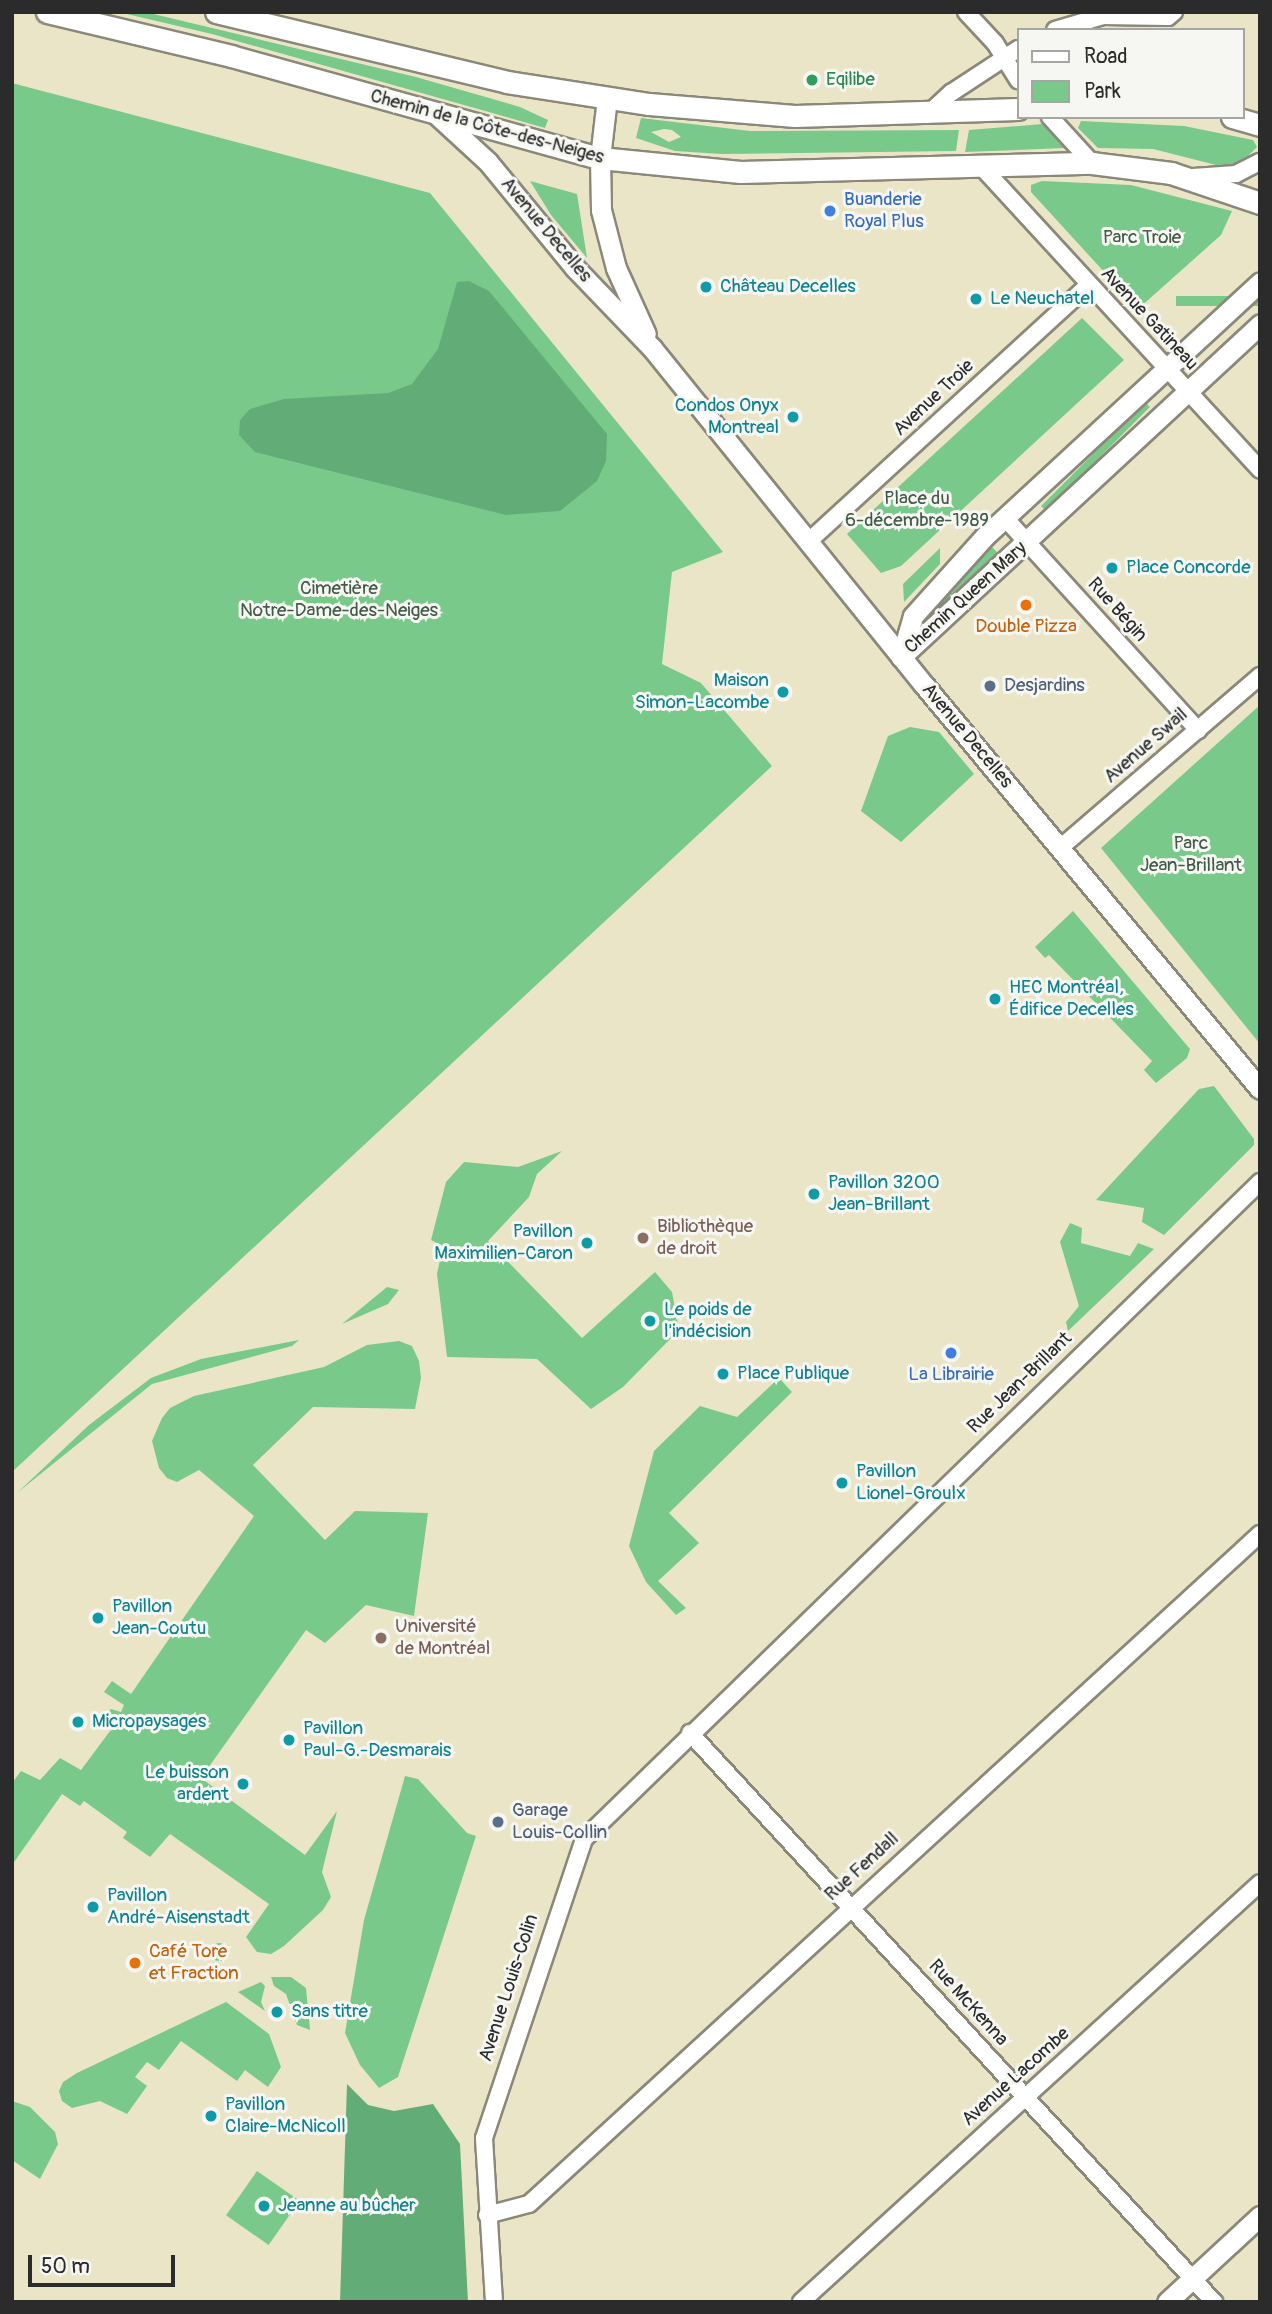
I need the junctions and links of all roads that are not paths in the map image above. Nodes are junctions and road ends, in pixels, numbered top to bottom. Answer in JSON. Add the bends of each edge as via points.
{"nodes":[{"id":1,"x":47,"y":12,"type":"edge"},
{"id":2,"x":216,"y":12,"type":"edge"},
{"id":3,"x":966,"y":12,"type":"edge"},
{"id":4,"x":1171,"y":15,"type":"edge"},
{"id":5,"x":1062,"y":28,"type":"edge"},
{"id":6,"x":1012,"y":53,"type":"edge"},
{"id":7,"x":1016,"y":71,"type":"edge"},
{"id":8,"x":607,"y":98,"type":"junction"},
{"id":9,"x":1016,"y":109,"type":"edge"},
{"id":10,"x":927,"y":115,"type":"junction"},
{"id":11,"x":438,"y":116,"type":"junction"},
{"id":12,"x":1052,"y":119,"type":"edge"},
{"id":13,"x":1239,"y":119,"type":"edge"},
{"id":14,"x":1260,"y":125,"type":"edge"},
{"id":15,"x":600,"y":158,"type":"junction"},
{"id":16,"x":1260,"y":162,"type":"edge"},
{"id":17,"x":1092,"y":163,"type":"junction"},
{"id":18,"x":980,"y":165,"type":"junction"},
{"id":19,"x":1187,"y":177,"type":"junction"},
{"id":20,"x":1260,"y":203,"type":"edge"},
{"id":21,"x":1260,"y":282,"type":"edge"},
{"id":22,"x":1088,"y":285,"type":"junction"},
{"id":23,"x":1260,"y":324,"type":"edge"},
{"id":24,"x":652,"y":348,"type":"junction"},
{"id":25,"x":1165,"y":369,"type":"junction"},
{"id":26,"x":1186,"y":390,"type":"junction"},
{"id":27,"x":1260,"y":470,"type":"edge"},
{"id":28,"x":1005,"y":518,"type":"junction"},
{"id":29,"x":808,"y":542,"type":"junction"},
{"id":30,"x":1027,"y":543,"type":"junction"},
{"id":31,"x":901,"y":657,"type":"junction"},
{"id":32,"x":1260,"y":676,"type":"edge"},
{"id":33,"x":1198,"y":730,"type":"junction"},
{"id":34,"x":1060,"y":848,"type":"junction"},
{"id":35,"x":1260,"y":1089,"type":"edge"},
{"id":36,"x":1260,"y":1182,"type":"edge"},
{"id":37,"x":1260,"y":1534,"type":"edge"},
{"id":38,"x":690,"y":1733,"type":"junction"},
{"id":39,"x":1260,"y":1883,"type":"edge"},
{"id":40,"x":850,"y":1906,"type":"junction"},
{"id":41,"x":1026,"y":2097,"type":"junction"},
{"id":42,"x":487,"y":2215,"type":"junction"},
{"id":43,"x":1260,"y":2216,"type":"edge"},
{"id":44,"x":1192,"y":2278,"type":"junction"},
{"id":45,"x":494,"y":2302,"type":"edge"},
{"id":46,"x":801,"y":2302,"type":"edge"},
{"id":47,"x":1167,"y":2302,"type":"edge"},
{"id":48,"x":1214,"y":2302,"type":"edge"}],
"edges":[{"from":1,"to":11,"type":"main road","name":"Chemin de la Côte-des-Neiges","via":[[221,54]]},
{"from":2,"to":8,"type":"main road","via":[[471,74]]},
{"from":3,"to":6,"type":"street"},
{"from":4,"to":5,"type":"street","via":[[1103,16]]},
{"from":6,"to":7,"type":"street"},
{"from":6,"to":10,"type":"street"},
{"from":8,"to":10,"type":"main road","via":[[743,114]]},
{"from":8,"to":15,"type":"street","name":"Avenue Decelles"},
{"from":9,"to":10,"type":"main road"},
{"from":11,"to":15,"type":"main road","name":"Chemin de la Côte-des-Neiges"},
{"from":11,"to":24,"type":"street","name":"Avenue Decelles","via":[[488,162],[575,268]]},
{"from":12,"to":17,"type":"street"},
{"from":13,"to":14,"type":"main road"},
{"from":15,"to":18,"type":"main road","name":"Chemin de la Côte-des-Neiges","via":[[740,172]]},
{"from":15,"to":24,"type":"street","name":"Avenue Decelles","via":[[601,210],[609,247]]},
{"from":16,"to":19,"type":"street","name":"Chemin de la Côte-des-Neiges","via":[[1236,174]]},
{"from":17,"to":18,"type":"main road","name":"Chemin de la Côte-des-Neiges"},
{"from":17,"to":19,"type":"main road","name":"Chemin de la Côte-des-Neiges"},
{"from":18,"to":22,"type":"street","name":"Avenue Gatineau"},
{"from":19,"to":20,"type":"main road","name":"Chemin de la Côte-des-Neiges"},
{"from":21,"to":25,"type":"street","name":"Chemin Queen Mary"},
{"from":22,"to":25,"type":"street","name":"Avenue Gatineau"},
{"from":22,"to":29,"type":"street","name":"Avenue Troie"},
{"from":23,"to":26,"type":"street","name":"Chemin Queen Mary"},
{"from":24,"to":29,"type":"street","name":"Avenue Decelles"},
{"from":25,"to":26,"type":"street","name":"Avenue Gatineau"},
{"from":25,"to":28,"type":"street","name":"Chemin Queen Mary"},
{"from":26,"to":27,"type":"street","name":"Avenue Gatineau"},
{"from":26,"to":30,"type":"street","name":"Chemin Queen Mary"},
{"from":28,"to":30,"type":"street","name":"Rue Bégin"},
{"from":28,"to":31,"type":"street","name":"Chemin Queen Mary","via":[[913,615]]},
{"from":29,"to":31,"type":"street","name":"Avenue Decelles"},
{"from":30,"to":31,"type":"street","name":"Chemin Queen Mary"},
{"from":30,"to":33,"type":"street","name":"Rue Bégin"},
{"from":31,"to":34,"type":"street","name":"Avenue Decelles"},
{"from":32,"to":33,"type":"street","name":"Avenue Swail"},
{"from":33,"to":34,"type":"street","name":"Avenue Swail"},
{"from":34,"to":35,"type":"street","name":"Avenue Decelles"},
{"from":36,"to":38,"type":"street","name":"Rue Jean-Brillant"},
{"from":37,"to":40,"type":"street","name":"Rue Fendall"},
{"from":38,"to":40,"type":"street","name":"Rue McKenna"},
{"from":38,"to":42,"type":"street","name":"Avenue Louis-Colin","via":[[600,1819],[575,1857],[487,2124]]},
{"from":39,"to":41,"type":"street","name":"Avenue Lacombe"},
{"from":40,"to":41,"type":"street","name":"Rue McKenna"},
{"from":40,"to":42,"type":"street","name":"Rue Fendall","via":[[528,2204]]},
{"from":41,"to":44,"type":"street","name":"Rue McKenna"},
{"from":41,"to":46,"type":"street","name":"Avenue Lacombe"},
{"from":42,"to":45,"type":"street","name":"Avenue Louis-Colin"},
{"from":43,"to":44,"type":"street"},
{"from":44,"to":47,"type":"street"},
{"from":44,"to":48,"type":"street","name":"Rue McKenna"}]}
